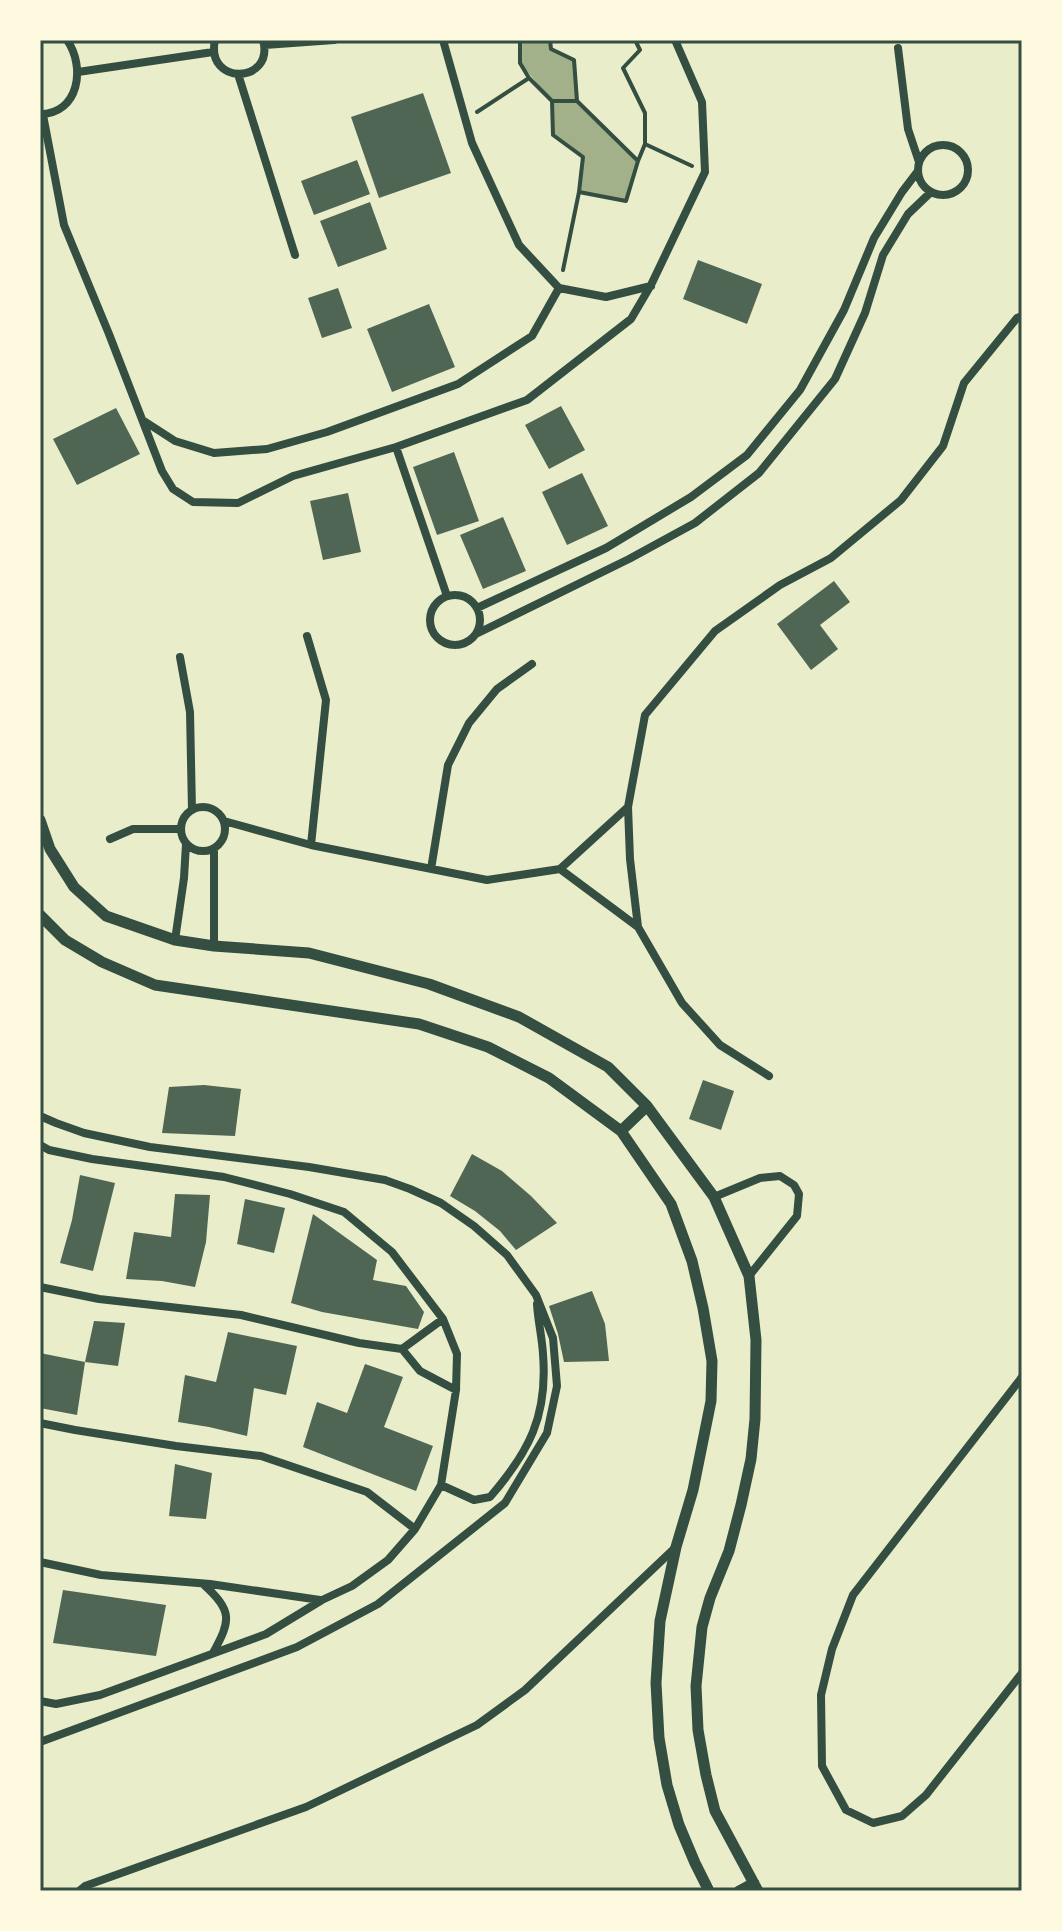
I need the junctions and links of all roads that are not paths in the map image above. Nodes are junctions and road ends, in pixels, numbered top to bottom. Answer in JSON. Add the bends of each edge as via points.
{"nodes":[{"id":1,"x":67,"y":40,"type":"edge"},
{"id":2,"x":215,"y":40,"type":"edge"},
{"id":3,"x":334,"y":40,"type":"edge"},
{"id":4,"x":443,"y":40,"type":"edge"},
{"id":5,"x":675,"y":40,"type":"edge"},
{"id":6,"x":264,"y":42,"type":"edge"},
{"id":7,"x":898,"y":48,"type":"dead end"},
{"id":8,"x":213,"y":52,"type":"junction"},
{"id":9,"x":78,"y":72,"type":"junction"},
{"id":10,"x":238,"y":74,"type":"junction"},
{"id":11,"x":41,"y":115,"type":"edge"},
{"id":12,"x":919,"y":167,"type":"junction"},
{"id":13,"x":931,"y":192,"type":"junction"},
{"id":14,"x":295,"y":255,"type":"dead end"},
{"id":15,"x":651,"y":285,"type":"junction"},
{"id":16,"x":559,"y":288,"type":"junction"},
{"id":17,"x":1022,"y":316,"type":"edge"},
{"id":18,"x":143,"y":420,"type":"junction"},
{"id":19,"x":396,"y":447,"type":"junction"},
{"id":20,"x":447,"y":596,"type":"junction"},
{"id":21,"x":477,"y":608,"type":"junction"},
{"id":22,"x":476,"y":634,"type":"junction"},
{"id":23,"x":307,"y":636,"type":"dead end"},
{"id":24,"x":180,"y":657,"type":"dead end"},
{"id":25,"x":532,"y":664,"type":"dead end"},
{"id":26,"x":628,"y":807,"type":"junction"},
{"id":27,"x":192,"y":810,"type":"junction"},
{"id":28,"x":40,"y":820,"type":"edge"},
{"id":29,"x":224,"y":821,"type":"junction"},
{"id":30,"x":180,"y":829,"type":"junction"},
{"id":31,"x":110,"y":839,"type":"dead end"},
{"id":32,"x":186,"y":844,"type":"junction"},
{"id":33,"x":311,"y":845,"type":"junction"},
{"id":34,"x":214,"y":849,"type":"junction"},
{"id":35,"x":431,"y":869,"type":"junction"},
{"id":36,"x":560,"y":869,"type":"junction"},
{"id":37,"x":40,"y":915,"type":"edge"},
{"id":38,"x":638,"y":927,"type":"junction"},
{"id":39,"x":175,"y":940,"type":"junction"},
{"id":40,"x":214,"y":946,"type":"junction"},
{"id":41,"x":769,"y":1076,"type":"dead end"},
{"id":42,"x":647,"y":1106,"type":"junction"},
{"id":43,"x":40,"y":1116,"type":"edge"},
{"id":44,"x":621,"y":1131,"type":"junction"},
{"id":45,"x":40,"y":1145,"type":"edge"},
{"id":46,"x":714,"y":1197,"type":"junction"},
{"id":47,"x":749,"y":1276,"type":"junction"},
{"id":48,"x":40,"y":1287,"type":"edge"},
{"id":49,"x":536,"y":1295,"type":"junction"},
{"id":50,"x":443,"y":1319,"type":"junction"},
{"id":51,"x":402,"y":1349,"type":"junction"},
{"id":52,"x":1022,"y":1377,"type":"edge"},
{"id":53,"x":456,"y":1390,"type":"junction"},
{"id":54,"x":40,"y":1423,"type":"edge"},
{"id":55,"x":441,"y":1485,"type":"junction"},
{"id":56,"x":415,"y":1529,"type":"junction"},
{"id":57,"x":676,"y":1547,"type":"junction"},
{"id":58,"x":40,"y":1562,"type":"edge"},
{"id":59,"x":206,"y":1584,"type":"junction"},
{"id":60,"x":322,"y":1600,"type":"junction"},
{"id":61,"x":213,"y":1653,"type":"junction"},
{"id":62,"x":1022,"y":1673,"type":"edge"},
{"id":63,"x":40,"y":1701,"type":"edge"},
{"id":64,"x":40,"y":1742,"type":"edge"},
{"id":65,"x":759,"y":1888,"type":"edge"},
{"id":66,"x":79,"y":1891,"type":"edge"},
{"id":67,"x":709,"y":1891,"type":"edge"},
{"id":68,"x":739,"y":1891,"type":"edge"}],
"edges":[{"from":1,"to":9,"type":"street"},
{"from":2,"to":8,"type":"street"},
{"from":3,"to":6,"type":"street"},
{"from":4,"to":16,"type":"street","via":[[472,143],[519,245]]},
{"from":5,"to":15,"type":"street","via":[[702,102],[705,172]]},
{"from":6,"to":10,"type":"street","via":[[261,62]]},
{"from":7,"to":12,"type":"street","via":[[908,129]]},
{"from":8,"to":9,"type":"street"},
{"from":8,"to":10,"type":"street","via":[[222,68]]},
{"from":9,"to":11,"type":"street","via":[[64,105]]},
{"from":10,"to":14,"type":"street"},
{"from":11,"to":18,"type":"street","via":[[64,225]]},
{"from":12,"to":13,"type":"street","via":[[920,179]]},
{"from":12,"to":13,"type":"street","via":[[923,155],[938,146],[955,149],[966,162],[962,186],[948,195]]},
{"from":12,"to":21,"type":"street","via":[[874,238],[844,310],[800,390],[747,455],[691,497],[606,548]]},
{"from":13,"to":22,"type":"street","via":[[908,214],[883,255],[865,313],[835,379],[759,473],[695,523]]},
{"from":15,"to":16,"type":"street","via":[[606,297]]},
{"from":15,"to":19,"type":"street","via":[[631,319],[527,400]]},
{"from":16,"to":18,"type":"street","via":[[532,336],[458,384],[327,432],[267,449],[214,453],[175,441]]},
{"from":17,"to":26,"type":"street","via":[[964,383],[943,446],[901,500],[831,558],[780,585],[715,631],[645,715]]},
{"from":18,"to":19,"type":"street","via":[[162,471],[173,489],[193,502],[238,503],[293,476]]},
{"from":19,"to":20,"type":"street"},
{"from":20,"to":21,"type":"street","via":[[464,597]]},
{"from":20,"to":22,"type":"street","via":[[433,606],[432,632],[454,645]]},
{"from":21,"to":22,"type":"street"},
{"from":23,"to":33,"type":"street","via":[[326,700]]},
{"from":24,"to":27,"type":"street","via":[[190,712]]},
{"from":25,"to":35,"type":"street","via":[[497,689],[469,723],[448,765]]},
{"from":26,"to":36,"type":"street"},
{"from":26,"to":38,"type":"street"},
{"from":27,"to":29,"type":"street","via":[[207,807]]},
{"from":27,"to":30,"type":"street"},
{"from":28,"to":39,"type":"street","via":[[50,849],[74,887],[106,916]]},
{"from":29,"to":33,"type":"street"},
{"from":29,"to":34,"type":"street","via":[[224,837]]},
{"from":30,"to":31,"type":"street","via":[[133,829]]},
{"from":30,"to":32,"type":"street"},
{"from":32,"to":34,"type":"street","via":[[199,852]]},
{"from":32,"to":39,"type":"street"},
{"from":33,"to":35,"type":"street"},
{"from":34,"to":40,"type":"street"},
{"from":35,"to":36,"type":"street","via":[[487,880]]},
{"from":36,"to":38,"type":"street"},
{"from":37,"to":44,"type":"street","via":[[65,940],[155,985],[419,1024],[488,1047],[549,1078]]},
{"from":38,"to":41,"type":"street","via":[[682,1003],[720,1045]]},
{"from":39,"to":40,"type":"street"},
{"from":40,"to":42,"type":"street","via":[[309,953],[429,984],[519,1017],[608,1067]]},
{"from":42,"to":44,"type":"street"},
{"from":42,"to":46,"type":"street"},
{"from":43,"to":49,"type":"street","via":[[84,1133],[150,1147],[398,1184],[441,1203],[474,1226],[507,1255]]},
{"from":44,"to":57,"type":"street","via":[[671,1204],[692,1261],[712,1361],[711,1401]]},
{"from":45,"to":50,"type":"street","via":[[92,1159],[224,1177],[344,1212],[392,1252]]},
{"from":46,"to":47,"type":"street"},
{"from":46,"to":47,"type":"street","via":[[760,1178],[780,1176],[799,1194],[797,1216]]},
{"from":47,"to":65,"type":"street","via":[[756,1340],[751,1459],[729,1551],[702,1627],[696,1686],[698,1730],[715,1811]]},
{"from":48,"to":51,"type":"street","via":[[241,1315]]},
{"from":49,"to":55,"type":"street","via":[[543,1365],[536,1428],[490,1497],[474,1500]]},
{"from":49,"to":64,"type":"street","via":[[553,1338],[557,1386],[547,1433],[505,1503],[378,1604],[338,1627]]},
{"from":50,"to":51,"type":"street"},
{"from":50,"to":53,"type":"street","via":[[457,1354]]},
{"from":51,"to":53,"type":"street","via":[[420,1371]]},
{"from":52,"to":62,"type":"street","via":[[853,1595],[821,1695],[822,1766],[846,1810],[873,1823],[902,1816],[926,1795]]},
{"from":53,"to":55,"type":"street"},
{"from":54,"to":56,"type":"street","via":[[261,1456],[367,1492]]},
{"from":55,"to":56,"type":"street"},
{"from":56,"to":60,"type":"street","via":[[388,1560]]},
{"from":57,"to":66,"type":"street","via":[[525,1690],[477,1725],[306,1807]]},
{"from":57,"to":67,"type":"street","via":[[660,1621],[659,1738],[679,1825]]},
{"from":58,"to":59,"type":"street","via":[[101,1575]]},
{"from":59,"to":60,"type":"street"},
{"from":59,"to":61,"type":"street","via":[[226,1614],[226,1629]]},
{"from":60,"to":61,"type":"street","via":[[266,1634]]},
{"from":61,"to":63,"type":"street","via":[[100,1695],[56,1704]]},
{"from":65,"to":68,"type":"street"}]}
